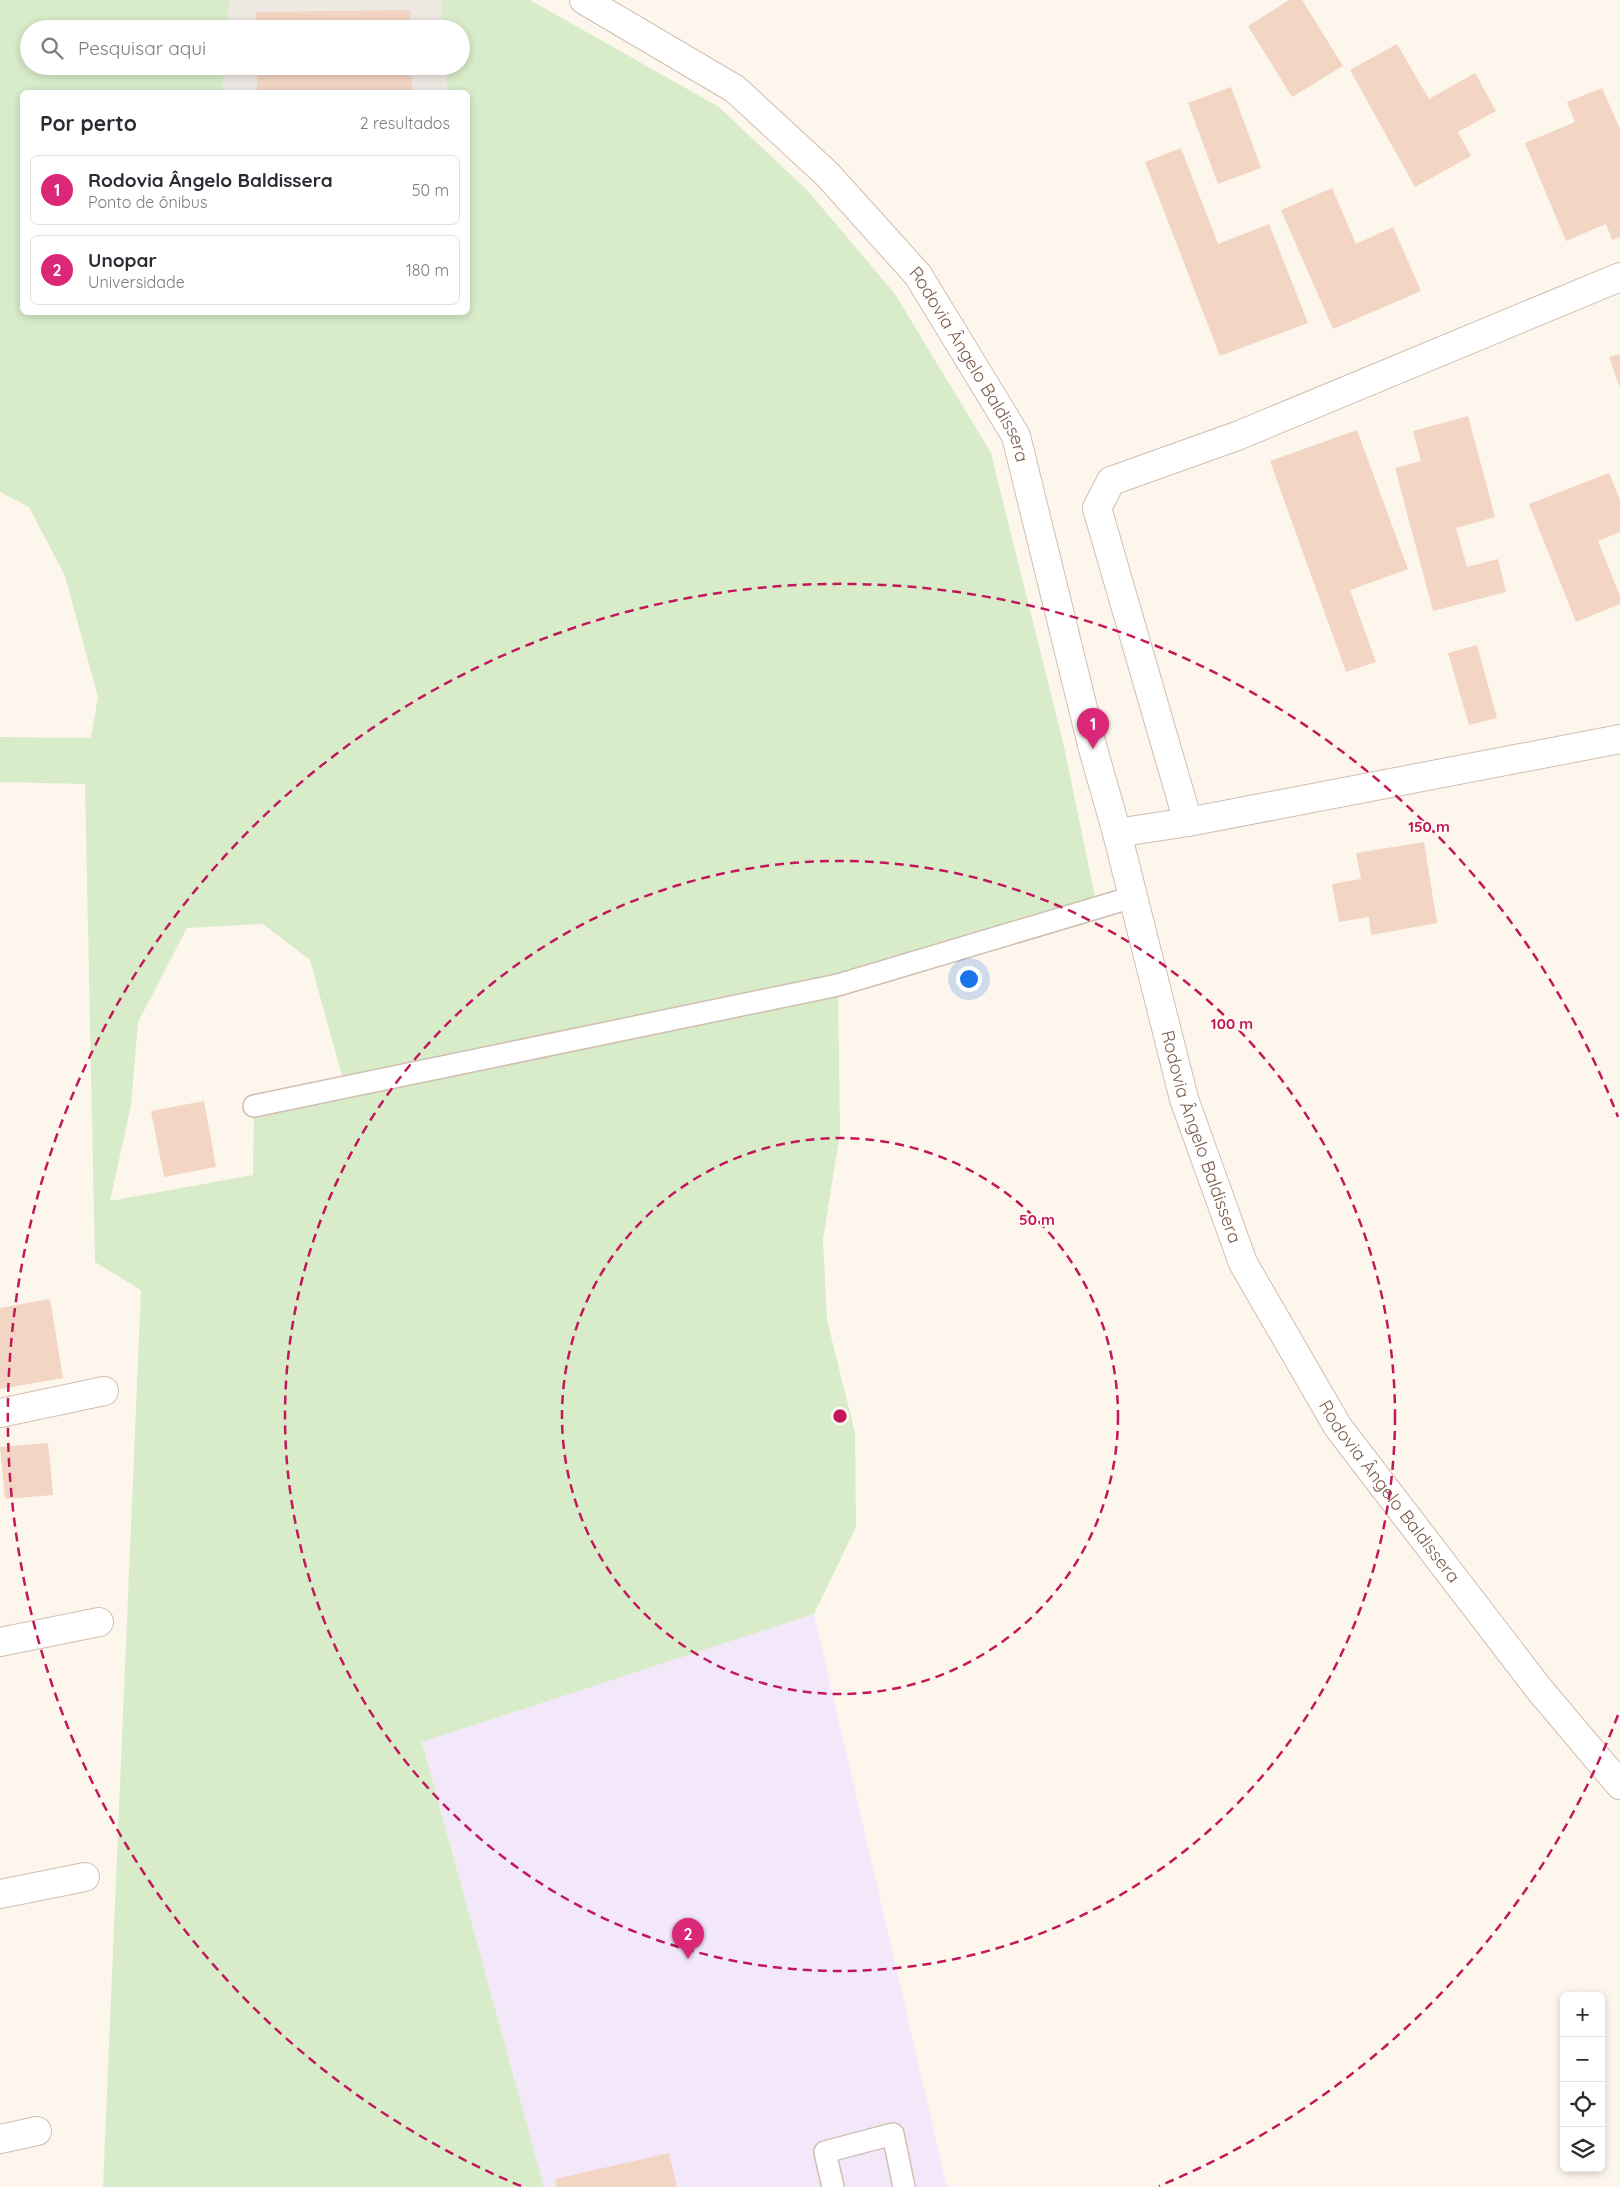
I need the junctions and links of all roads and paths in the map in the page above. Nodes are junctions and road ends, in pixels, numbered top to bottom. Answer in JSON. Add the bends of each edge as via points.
{"nodes":[{"id":1,"x":584,"y":0,"type":"edge"},
{"id":2,"x":1620,"y":278,"type":"edge"},
{"id":3,"x":1620,"y":739,"type":"edge"},
{"id":4,"x":1188,"y":822,"type":"junction"},
{"id":5,"x":1117,"y":833,"type":"junction"},
{"id":6,"x":1133,"y":897,"type":"junction"},
{"id":7,"x":254,"y":1106,"type":"dead end"},
{"id":8,"x":104,"y":1391,"type":"dead end"},
{"id":9,"x":0,"y":1413,"type":"edge"},
{"id":10,"x":99,"y":1622,"type":"dead end"},
{"id":11,"x":0,"y":1642,"type":"edge"},
{"id":12,"x":1620,"y":1785,"type":"edge"},
{"id":13,"x":85,"y":1878,"type":"dead end"},
{"id":14,"x":0,"y":1894,"type":"edge"},
{"id":15,"x":37,"y":2131,"type":"dead end"},
{"id":16,"x":0,"y":2139,"type":"edge"},
{"id":17,"x":832,"y":2187,"type":"edge"},
{"id":18,"x":904,"y":2187,"type":"edge"}],
"edges":[{"from":1,"to":5,"type":"street","name":"Rodovia Ângelo Baldissera","via":[[735,89],[827,174],[918,275],[1016,436],[1093,749]]},
{"from":2,"to":4,"type":"street","via":[[1237,436],[1111,481],[1097,508]]},
{"from":3,"to":4,"type":"street"},
{"from":4,"to":5,"type":"street"},
{"from":5,"to":6,"type":"street","name":"Rodovia Ângelo Baldissera"},
{"from":6,"to":7,"type":"lane","via":[[838,985]]},
{"from":6,"to":12,"type":"street","name":"Rodovia Ângelo Baldissera","via":[[1184,1099],[1243,1263],[1338,1427],[1539,1689]]},
{"from":8,"to":9,"type":"street"},
{"from":10,"to":11,"type":"street"},
{"from":13,"to":14,"type":"street"},
{"from":15,"to":16,"type":"street"},
{"from":17,"to":18,"type":"lane","via":[[825,2152],[893,2134]]}]}
